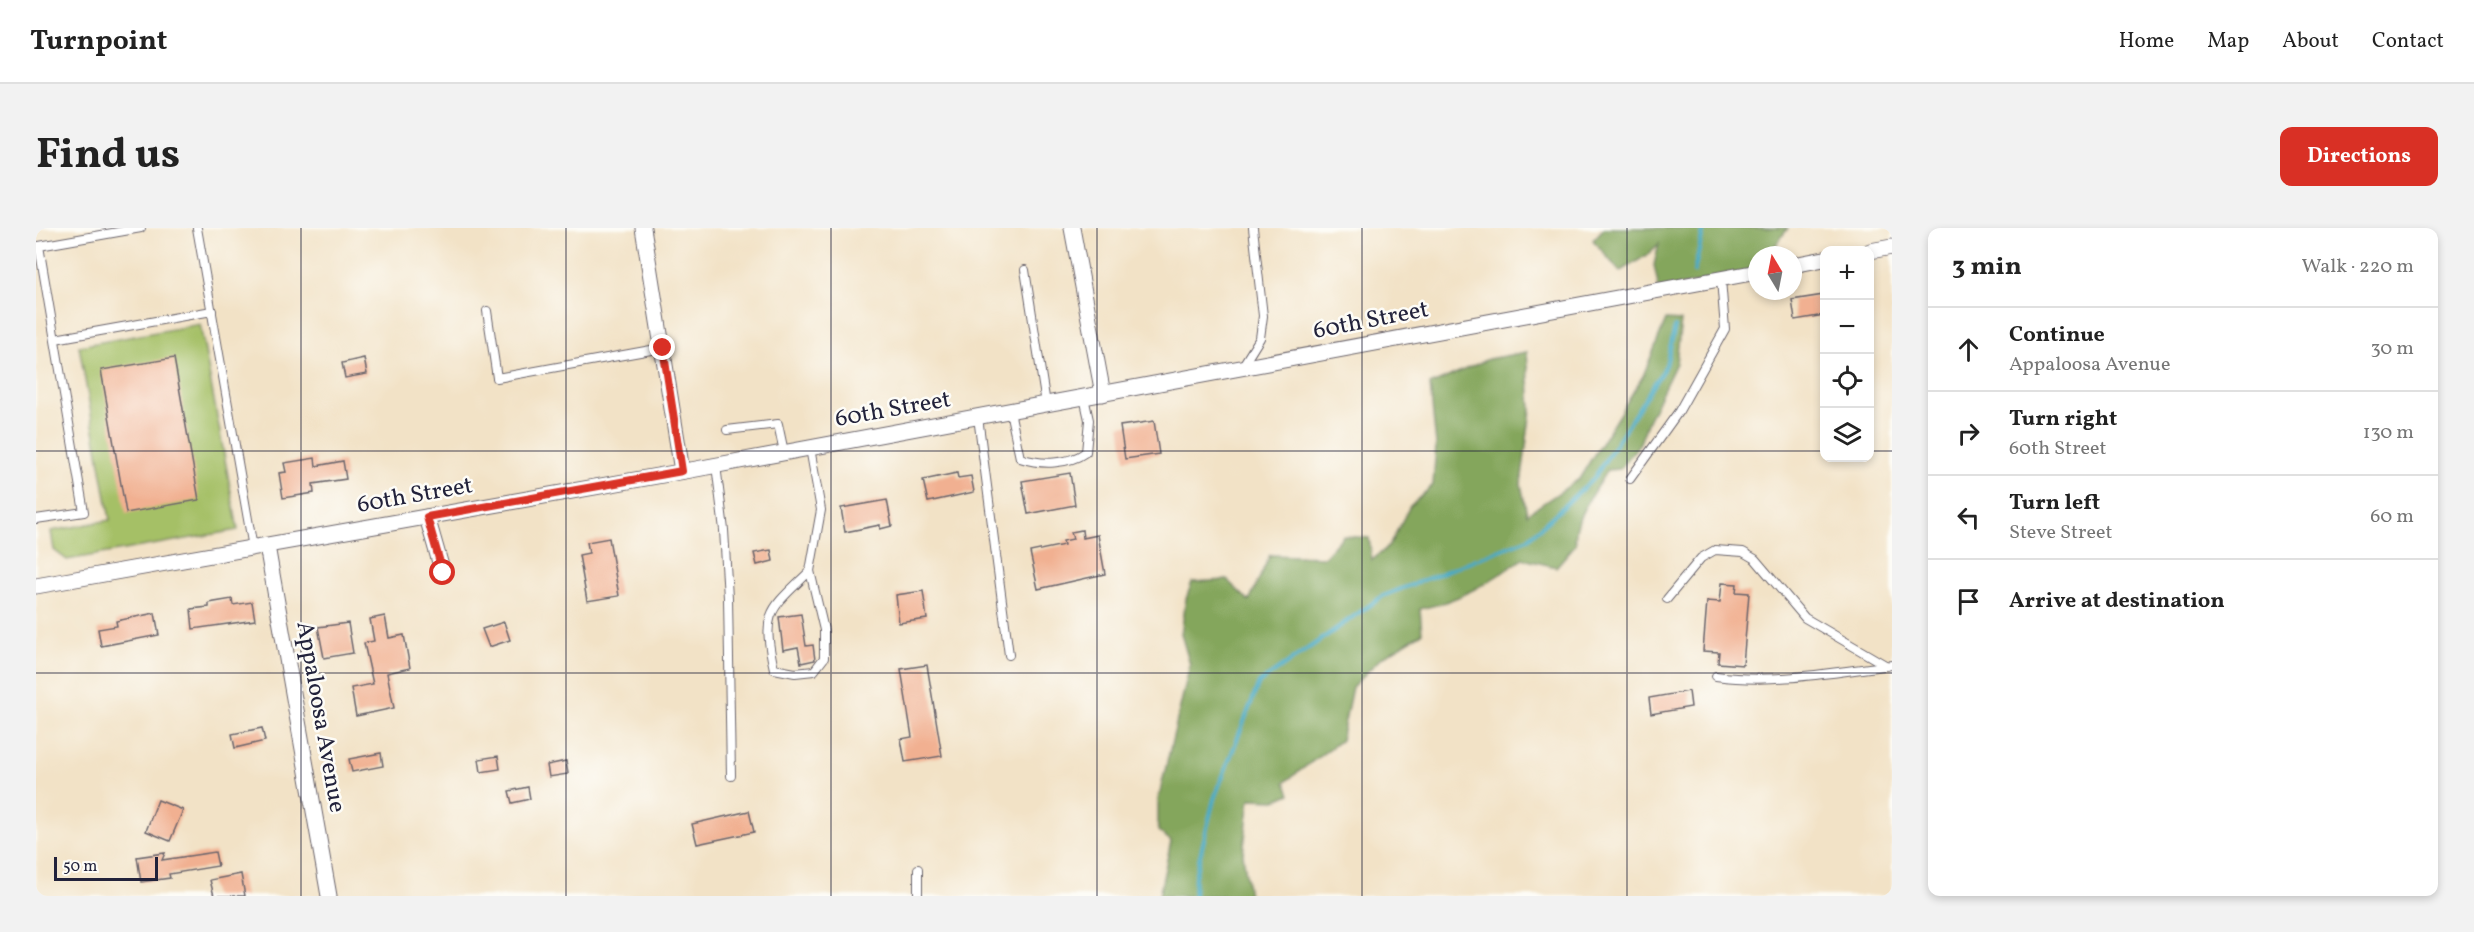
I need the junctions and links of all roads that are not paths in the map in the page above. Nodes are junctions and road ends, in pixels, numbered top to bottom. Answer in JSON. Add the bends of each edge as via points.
{"nodes":[{"id":1,"x":141,"y":228,"type":"edge"},
{"id":2,"x":197,"y":228,"type":"edge"},
{"id":3,"x":643,"y":228,"type":"edge"},
{"id":4,"x":1072,"y":228,"type":"edge"},
{"id":5,"x":1254,"y":228,"type":"edge"},
{"id":6,"x":37,"y":246,"type":"edge"},
{"id":7,"x":1892,"y":247,"type":"edge"},
{"id":8,"x":1874,"y":250,"type":"edge"},
{"id":9,"x":1820,"y":260,"type":"edge"},
{"id":10,"x":1802,"y":263,"type":"edge"},
{"id":11,"x":1025,"y":270,"type":"dead end"},
{"id":12,"x":1748,"y":274,"type":"edge"},
{"id":13,"x":1721,"y":279,"type":"junction"},
{"id":14,"x":212,"y":311,"type":"junction"},
{"id":15,"x":488,"y":311,"type":"dead end"},
{"id":16,"x":55,"y":339,"type":"junction"},
{"id":17,"x":663,"y":348,"type":"junction"},
{"id":18,"x":1242,"y":368,"type":"junction"},
{"id":19,"x":1103,"y":394,"type":"junction"},
{"id":20,"x":1084,"y":397,"type":"junction"},
{"id":21,"x":1046,"y":404,"type":"junction"},
{"id":22,"x":1010,"y":411,"type":"junction"},
{"id":23,"x":978,"y":417,"type":"junction"},
{"id":24,"x":727,"y":430,"type":"dead end"},
{"id":25,"x":810,"y":448,"type":"junction"},
{"id":26,"x":784,"y":452,"type":"junction"},
{"id":27,"x":716,"y":465,"type":"junction"},
{"id":28,"x":682,"y":471,"type":"junction"},
{"id":29,"x":1630,"y":479,"type":"dead end"},
{"id":30,"x":427,"y":517,"type":"junction"},
{"id":31,"x":36,"y":519,"type":"edge"},
{"id":32,"x":260,"y":547,"type":"junction"},
{"id":33,"x":810,"y":571,"type":"junction"},
{"id":34,"x":443,"y":573,"type":"dead end"},
{"id":35,"x":37,"y":582,"type":"edge"},
{"id":36,"x":1667,"y":599,"type":"dead end"},
{"id":37,"x":1009,"y":655,"type":"dead end"},
{"id":38,"x":1889,"y":665,"type":"edge"},
{"id":39,"x":1716,"y":676,"type":"dead end"},
{"id":40,"x":731,"y":776,"type":"dead end"},
{"id":41,"x":918,"y":869,"type":"dead end"},
{"id":42,"x":330,"y":896,"type":"edge"},
{"id":43,"x":918,"y":896,"type":"edge"}],
"edges":[{"from":1,"to":6,"type":"lane"},
{"from":2,"to":14,"type":"lane"},
{"from":3,"to":17,"type":"street"},
{"from":4,"to":19,"type":"street"},
{"from":5,"to":18,"type":"lane","via":[[1263,316],[1260,338]]},
{"from":6,"to":16,"type":"lane"},
{"from":7,"to":8,"type":"street"},
{"from":9,"to":10,"type":"street"},
{"from":11,"to":21,"type":"lane"},
{"from":12,"to":13,"type":"street","name":"60th Street"},
{"from":13,"to":18,"type":"street","name":"60th Street"},
{"from":13,"to":29,"type":"lane","via":[[1725,329],[1679,411]]},
{"from":14,"to":16,"type":"lane"},
{"from":14,"to":32,"type":"lane"},
{"from":15,"to":17,"type":"lane","via":[[497,378]]},
{"from":16,"to":31,"type":"lane","via":[[84,512]]},
{"from":17,"to":28,"type":"street"},
{"from":18,"to":19,"type":"street","name":"60th Street"},
{"from":19,"to":20,"type":"street","name":"60th Street"},
{"from":20,"to":21,"type":"street","name":"60th Street"},
{"from":20,"to":22,"type":"lane","via":[[1089,420],[1086,452],[1077,459],[1037,464],[1020,458]]},
{"from":21,"to":22,"type":"street","name":"60th Street"},
{"from":22,"to":23,"type":"street","name":"60th Street"},
{"from":23,"to":25,"type":"street","name":"60th Street"},
{"from":23,"to":37,"type":"lane"},
{"from":24,"to":26,"type":"lane","via":[[778,423]]},
{"from":25,"to":26,"type":"street","name":"60th Street"},
{"from":25,"to":33,"type":"lane","via":[[821,510]]},
{"from":26,"to":27,"type":"street","name":"60th Street"},
{"from":27,"to":28,"type":"street","name":"60th Street"},
{"from":27,"to":40,"type":"lane","via":[[728,598]]},
{"from":28,"to":30,"type":"street","name":"60th Street"},
{"from":30,"to":32,"type":"street","name":"60th Street"},
{"from":30,"to":34,"type":"street"},
{"from":32,"to":35,"type":"street","name":"60th Street"},
{"from":32,"to":42,"type":"street","name":"Appaloosa Avenue"},
{"from":33,"to":33,"type":"lane","via":[[824,630],[824,658],[814,671],[795,674],[774,669],[768,630],[772,609]]},
{"from":36,"to":38,"type":"lane","via":[[1701,558],[1715,550],[1743,552],[1755,559],[1805,618]]},
{"from":38,"to":39,"type":"lane","via":[[1800,677]]},
{"from":41,"to":43,"type":"lane"}]}
